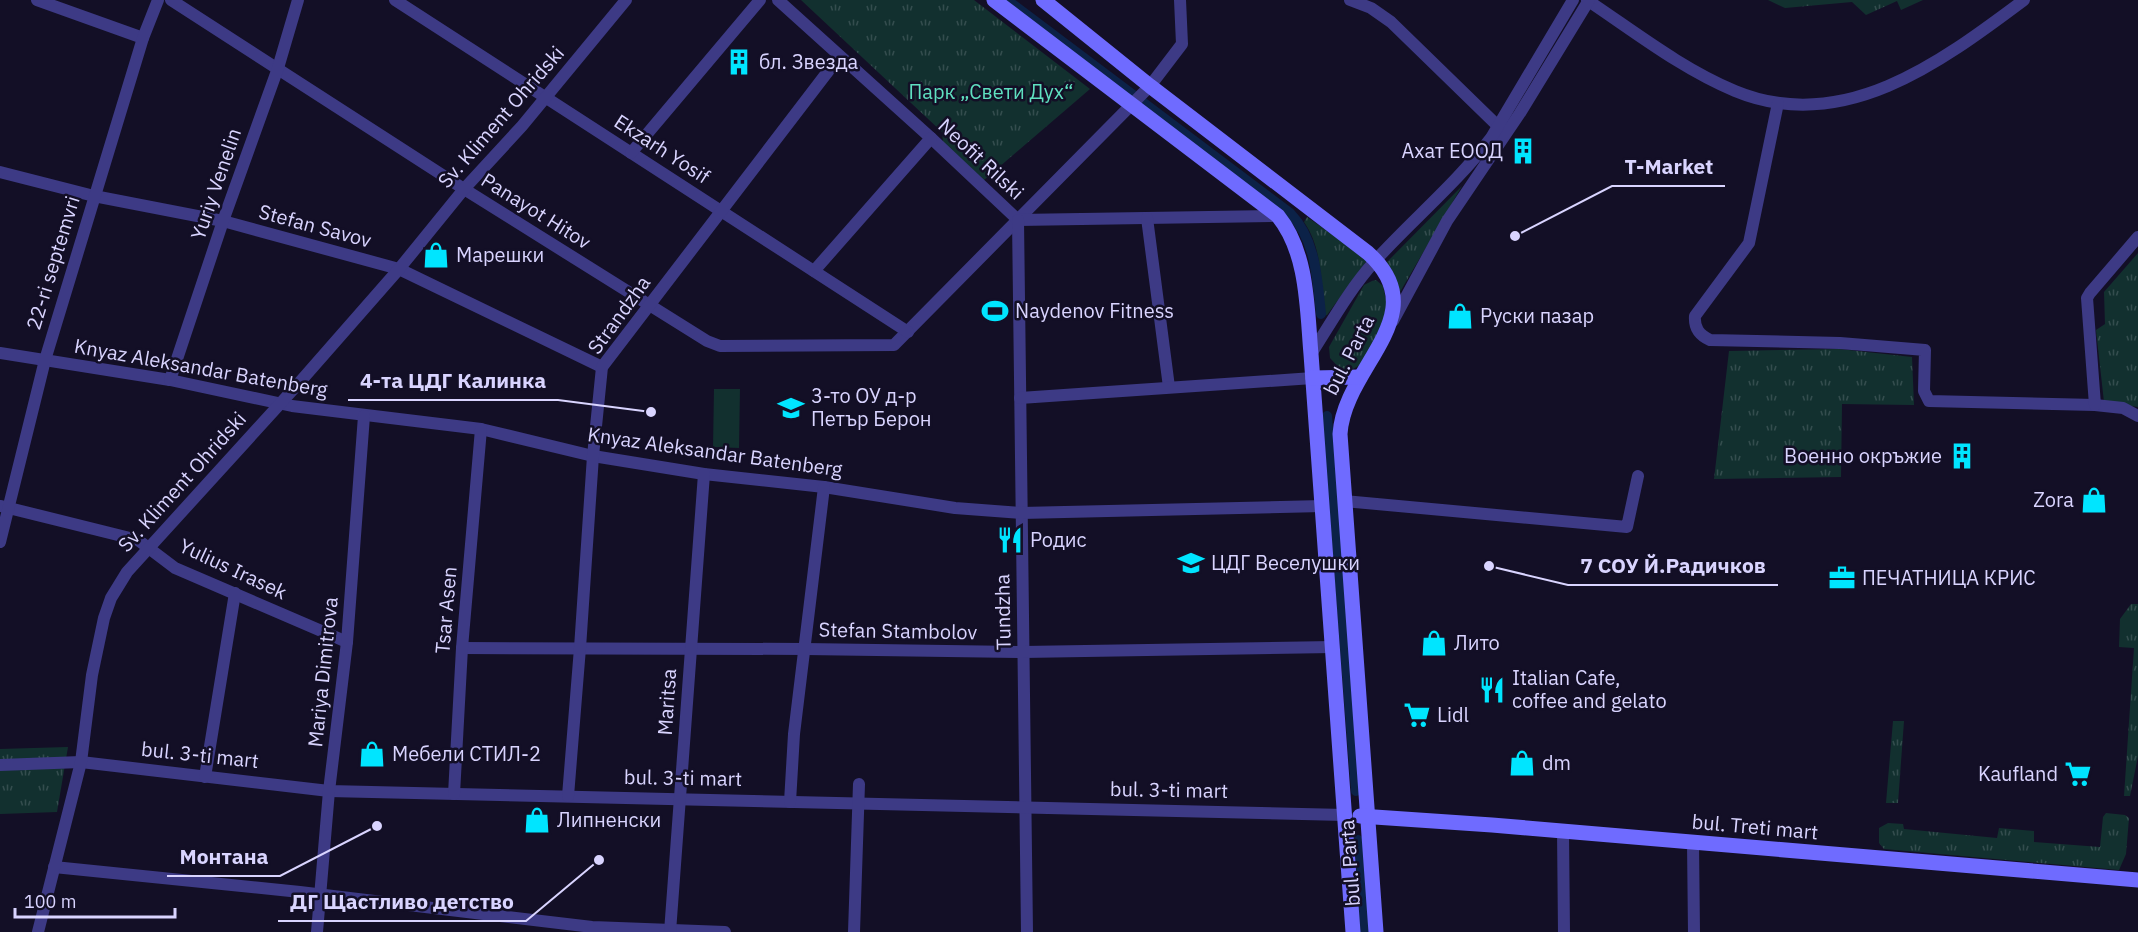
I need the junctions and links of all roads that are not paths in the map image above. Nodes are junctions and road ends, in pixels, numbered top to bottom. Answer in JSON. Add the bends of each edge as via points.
{"nodes":[{"id":1,"x":37,"y":0,"type":"edge"},
{"id":2,"x":158,"y":0,"type":"edge"},
{"id":3,"x":171,"y":0,"type":"edge"},
{"id":4,"x":298,"y":0,"type":"edge"},
{"id":5,"x":395,"y":0,"type":"edge"},
{"id":6,"x":626,"y":0,"type":"edge"},
{"id":7,"x":760,"y":0,"type":"edge"},
{"id":8,"x":778,"y":0,"type":"edge"},
{"id":9,"x":994,"y":0,"type":"edge"},
{"id":10,"x":1043,"y":0,"type":"edge"},
{"id":11,"x":1180,"y":0,"type":"edge"},
{"id":12,"x":1350,"y":0,"type":"edge"},
{"id":13,"x":1573,"y":0,"type":"edge"},
{"id":14,"x":1588,"y":0,"type":"edge"},
{"id":15,"x":2024,"y":0,"type":"edge"},
{"id":16,"x":143,"y":38,"type":"junction"},
{"id":17,"x":839,"y":57,"type":"junction"},
{"id":18,"x":278,"y":68,"type":"junction"},
{"id":19,"x":1141,"y":95,"type":"junction"},
{"id":20,"x":546,"y":98,"type":"junction"},
{"id":21,"x":1778,"y":103,"type":"junction"},
{"id":22,"x":1502,"y":130,"type":"junction"},
{"id":23,"x":931,"y":138,"type":"junction"},
{"id":24,"x":631,"y":153,"type":"junction"},
{"id":25,"x":0,"y":172,"type":"edge"},
{"id":26,"x":464,"y":189,"type":"junction"},
{"id":27,"x":94,"y":196,"type":"junction"},
{"id":28,"x":721,"y":211,"type":"junction"},
{"id":29,"x":1278,"y":216,"type":"junction"},
{"id":30,"x":1147,"y":218,"type":"junction"},
{"id":31,"x":1018,"y":220,"type":"junction"},
{"id":32,"x":223,"y":221,"type":"junction"},
{"id":33,"x":2138,"y":237,"type":"edge"},
{"id":34,"x":1376,"y":260,"type":"junction"},
{"id":35,"x":399,"y":269,"type":"junction"},
{"id":36,"x":814,"y":271,"type":"junction"},
{"id":37,"x":649,"y":305,"type":"junction"},
{"id":38,"x":1391,"y":325,"type":"junction"},
{"id":39,"x":908,"y":332,"type":"junction"},
{"id":40,"x":0,"y":353,"type":"edge"},
{"id":41,"x":1311,"y":354,"type":"junction"},
{"id":42,"x":45,"y":360,"type":"junction"},
{"id":43,"x":602,"y":367,"type":"junction"},
{"id":44,"x":1340,"y":376,"type":"junction"},
{"id":45,"x":1360,"y":377,"type":"junction"},
{"id":46,"x":1313,"y":378,"type":"junction"},
{"id":47,"x":170,"y":380,"type":"junction"},
{"id":48,"x":1169,"y":387,"type":"junction"},
{"id":49,"x":1020,"y":398,"type":"junction"},
{"id":50,"x":281,"y":403,"type":"junction"},
{"id":51,"x":2095,"y":405,"type":"junction"},
{"id":52,"x":2134,"y":414,"type":"edge"},
{"id":53,"x":364,"y":416,"type":"junction"},
{"id":54,"x":481,"y":429,"type":"junction"},
{"id":55,"x":593,"y":456,"type":"junction"},
{"id":56,"x":704,"y":474,"type":"junction"},
{"id":57,"x":1638,"y":476,"type":"dead end"},
{"id":58,"x":824,"y":487,"type":"junction"},
{"id":59,"x":1344,"y":501,"type":"junction"},
{"id":60,"x":4,"y":506,"type":"edge"},
{"id":61,"x":1323,"y":506,"type":"junction"},
{"id":62,"x":1021,"y":513,"type":"junction"},
{"id":63,"x":0,"y":542,"type":"edge"},
{"id":64,"x":148,"y":547,"type":"junction"},
{"id":65,"x":235,"y":593,"type":"junction"},
{"id":66,"x":346,"y":642,"type":"junction"},
{"id":67,"x":1333,"y":647,"type":"junction"},
{"id":68,"x":462,"y":648,"type":"junction"},
{"id":69,"x":580,"y":648,"type":"junction"},
{"id":70,"x":691,"y":648,"type":"junction"},
{"id":71,"x":805,"y":649,"type":"junction"},
{"id":72,"x":1023,"y":652,"type":"junction"},
{"id":73,"x":81,"y":762,"type":"junction"},
{"id":74,"x":0,"y":765,"type":"edge"},
{"id":75,"x":205,"y":777,"type":"junction"},
{"id":76,"x":859,"y":784,"type":"dead end"},
{"id":77,"x":329,"y":791,"type":"junction"},
{"id":78,"x":454,"y":794,"type":"junction"},
{"id":79,"x":568,"y":796,"type":"junction"},
{"id":80,"x":680,"y":799,"type":"junction"},
{"id":81,"x":790,"y":802,"type":"junction"},
{"id":82,"x":858,"y":803,"type":"junction"},
{"id":83,"x":1026,"y":807,"type":"junction"},
{"id":84,"x":1345,"y":815,"type":"junction"},
{"id":85,"x":1367,"y":816,"type":"junction"},
{"id":86,"x":1563,"y":831,"type":"junction"},
{"id":87,"x":1693,"y":843,"type":"junction"},
{"id":88,"x":54,"y":867,"type":"junction"},
{"id":89,"x":2138,"y":880,"type":"edge"},
{"id":90,"x":320,"y":894,"type":"junction"},
{"id":91,"x":670,"y":931,"type":"edge"},
{"id":92,"x":38,"y":932,"type":"edge"},
{"id":93,"x":317,"y":932,"type":"edge"},
{"id":94,"x":724,"y":932,"type":"edge"},
{"id":95,"x":854,"y":932,"type":"edge"},
{"id":96,"x":1028,"y":932,"type":"edge"},
{"id":97,"x":1353,"y":932,"type":"edge"},
{"id":98,"x":1376,"y":932,"type":"edge"},
{"id":99,"x":1564,"y":932,"type":"edge"},
{"id":100,"x":1694,"y":932,"type":"edge"}],
"edges":[{"from":1,"to":16,"type":"street"},
{"from":2,"to":16,"type":"street","name":"22-ri septemvri"},
{"from":3,"to":18,"type":"street","name":"Panayot Hitov"},
{"from":4,"to":18,"type":"street","name":"Yuriy Venelin"},
{"from":5,"to":20,"type":"street","name":"Ekzarh Yosif"},
{"from":6,"to":20,"type":"street","name":"Sv. Kliment Ohridski"},
{"from":7,"to":24,"type":"street"},
{"from":8,"to":17,"type":"street","name":"Neofit Rilski"},
{"from":9,"to":19,"type":"main road","name":"bul. Parta"},
{"from":10,"to":19,"type":"main road","name":"bul. Parta"},
{"from":11,"to":19,"type":"street","name":"Panayot Hitov","via":[[1182,44]]},
{"from":12,"to":22,"type":"street","via":[[1392,22]]},
{"from":13,"to":22,"type":"street"},
{"from":14,"to":21,"type":"street","via":[[1684,64],[1734,90]]},
{"from":14,"to":22,"type":"street"},
{"from":15,"to":21,"type":"street","via":[[1930,66],[1885,88],[1838,103]]},
{"from":16,"to":27,"type":"street","name":"22-ri septemvri"},
{"from":17,"to":23,"type":"street","name":"Neofit Rilski"},
{"from":17,"to":28,"type":"street","name":"Strandzha"},
{"from":18,"to":26,"type":"street","name":"Panayot Hitov"},
{"from":18,"to":32,"type":"street","name":"Yuriy Venelin"},
{"from":19,"to":29,"type":"main road","name":"bul. Parta"},
{"from":19,"to":31,"type":"street","name":"Panayot Hitov"},
{"from":19,"to":34,"type":"main road","name":"bul. Parta"},
{"from":20,"to":24,"type":"street","name":"Ekzarh Yosif"},
{"from":20,"to":26,"type":"street","name":"Sv. Kliment Ohridski"},
{"from":21,"to":51,"type":"street","via":[[1749,243],[1695,316],[1694,324],[1703,336],[1710,340],[1840,343],[1925,350],[1924,391],[1929,401]]},
{"from":22,"to":34,"type":"street"},
{"from":22,"to":38,"type":"street"},
{"from":23,"to":31,"type":"street","name":"Neofit Rilski"},
{"from":23,"to":36,"type":"street"},
{"from":24,"to":28,"type":"street","name":"Ekzarh Yosif"},
{"from":25,"to":27,"type":"street","name":"Stefan Savov"},
{"from":26,"to":35,"type":"street","name":"Sv. Kliment Ohridski"},
{"from":26,"to":37,"type":"street","name":"Panayot Hitov"},
{"from":27,"to":32,"type":"street","name":"Stefan Savov"},
{"from":27,"to":42,"type":"street","name":"22-ri septemvri"},
{"from":28,"to":36,"type":"street","name":"Ekzarh Yosif"},
{"from":28,"to":37,"type":"street","name":"Strandzha"},
{"from":29,"to":30,"type":"street","name":"Neofit Rilski"},
{"from":29,"to":41,"type":"main road","name":"bul. Parta","via":[[1295,246],[1302,271]]},
{"from":30,"to":31,"type":"street","name":"Neofit Rilski"},
{"from":30,"to":48,"type":"street"},
{"from":31,"to":39,"type":"street","name":"Panayot Hitov"},
{"from":31,"to":49,"type":"street","name":"Tundzha"},
{"from":32,"to":35,"type":"street","name":"Stefan Savov"},
{"from":32,"to":47,"type":"street","name":"Yuriy Venelin"},
{"from":33,"to":51,"type":"street","via":[[2087,298]]},
{"from":34,"to":38,"type":"main road","name":"bul. Parta","via":[[1392,290]]},
{"from":34,"to":41,"type":"street"},
{"from":35,"to":43,"type":"street","name":"Stefan Savov"},
{"from":35,"to":50,"type":"street","name":"Sv. Kliment Ohridski"},
{"from":36,"to":39,"type":"street","name":"Ekzarh Yosif"},
{"from":37,"to":39,"type":"street","name":"Panayot Hitov","via":[[720,346],[894,345]]},
{"from":37,"to":43,"type":"street","name":"Strandzha"},
{"from":38,"to":45,"type":"main road","name":"bul. Parta"},
{"from":40,"to":42,"type":"street","name":"Knyaz Aleksandar Batenberg"},
{"from":41,"to":44,"type":"main road","via":[[1327,371]]},
{"from":41,"to":46,"type":"main road","name":"bul. Parta"},
{"from":42,"to":47,"type":"street","name":"Knyaz Aleksandar Batenberg"},
{"from":42,"to":60,"type":"street","name":"22-ri septemvri"},
{"from":43,"to":55,"type":"street","name":"Strandzha"},
{"from":44,"to":45,"type":"main road"},
{"from":44,"to":46,"type":"main road"},
{"from":45,"to":59,"type":"main road","name":"bul. Parta","via":[[1341,422]]},
{"from":46,"to":48,"type":"street"},
{"from":46,"to":61,"type":"main road","name":"bul. Parta"},
{"from":47,"to":50,"type":"street","name":"Knyaz Aleksandar Batenberg"},
{"from":48,"to":49,"type":"street"},
{"from":49,"to":62,"type":"street","name":"Tundzha"},
{"from":50,"to":53,"type":"street","name":"Knyaz Aleksandar Batenberg"},
{"from":50,"to":64,"type":"street","name":"Sv. Kliment Ohridski"},
{"from":51,"to":52,"type":"street","via":[[2123,408]]},
{"from":53,"to":54,"type":"street","name":"Knyaz Aleksandar Batenberg"},
{"from":53,"to":66,"type":"street","name":"Mariya Dimitrova"},
{"from":54,"to":55,"type":"street","name":"Knyaz Aleksandar Batenberg"},
{"from":54,"to":68,"type":"street","name":"Tsar Asen"},
{"from":55,"to":56,"type":"street","name":"Knyaz Aleksandar Batenberg"},
{"from":55,"to":69,"type":"street","name":"Strandzha"},
{"from":56,"to":58,"type":"street","name":"Knyaz Aleksandar Batenberg"},
{"from":56,"to":70,"type":"street","name":"Maritsa"},
{"from":57,"to":59,"type":"street","via":[[1627,527]]},
{"from":58,"to":62,"type":"street","name":"Knyaz Aleksandar Batenberg","via":[[955,508]]},
{"from":58,"to":71,"type":"street"},
{"from":59,"to":85,"type":"main road","name":"bul. Parta"},
{"from":60,"to":63,"type":"street","name":"22-ri septemvri"},
{"from":60,"to":64,"type":"street","name":"Yulius Irasek","via":[[114,533]]},
{"from":61,"to":62,"type":"street","name":"Knyaz Aleksandar Batenberg"},
{"from":61,"to":67,"type":"main road","name":"bul. Parta"},
{"from":62,"to":72,"type":"street","name":"Tundzha"},
{"from":64,"to":65,"type":"street","name":"Yulius Irasek","via":[[175,568]]},
{"from":64,"to":73,"type":"street","name":"Sv. Kliment Ohridski","via":[[127,572],[104,618]]},
{"from":65,"to":66,"type":"street","name":"Yulius Irasek"},
{"from":65,"to":75,"type":"street"},
{"from":66,"to":77,"type":"street","name":"Mariya Dimitrova"},
{"from":67,"to":72,"type":"street","name":"Stefan Stambolov"},
{"from":67,"to":84,"type":"main road","name":"bul. Parta"},
{"from":68,"to":69,"type":"street","name":"Stefan Stambolov"},
{"from":68,"to":78,"type":"street","name":"Tsar Asen"},
{"from":69,"to":70,"type":"street","name":"Stefan Stambolov"},
{"from":69,"to":79,"type":"street","name":"Strandzha"},
{"from":70,"to":71,"type":"street","name":"Stefan Stambolov"},
{"from":70,"to":80,"type":"street","name":"Maritsa"},
{"from":71,"to":72,"type":"street","name":"Stefan Stambolov"},
{"from":71,"to":81,"type":"street"},
{"from":72,"to":83,"type":"street","name":"Tundzha"},
{"from":73,"to":74,"type":"street","name":"bul. 3-ti mart"},
{"from":73,"to":75,"type":"street","name":"bul. 3-ti mart"},
{"from":73,"to":88,"type":"street","name":"Sv. Kliment Ohridski"},
{"from":75,"to":77,"type":"street","name":"bul. 3-ti mart"},
{"from":76,"to":82,"type":"street"},
{"from":77,"to":78,"type":"street","name":"bul. 3-ti mart"},
{"from":77,"to":90,"type":"street","name":"Mariya Dimitrova"},
{"from":78,"to":79,"type":"street","name":"bul. 3-ti mart"},
{"from":79,"to":80,"type":"street","name":"bul. 3-ti mart"},
{"from":80,"to":81,"type":"street","name":"bul. 3-ti mart"},
{"from":80,"to":91,"type":"street","name":"Maritsa"},
{"from":81,"to":82,"type":"street","name":"bul. 3-ti mart"},
{"from":82,"to":83,"type":"street","name":"bul. 3-ti mart"},
{"from":82,"to":95,"type":"street"},
{"from":83,"to":84,"type":"street","name":"bul. 3-ti mart"},
{"from":83,"to":96,"type":"street","name":"Tundzha"},
{"from":84,"to":85,"type":"main road","name":"bul. 3-ti mart"},
{"from":84,"to":97,"type":"main road","name":"bul. Parta"},
{"from":85,"to":86,"type":"main road","name":"bul. Treti mart"},
{"from":85,"to":98,"type":"main road","name":"bul. Parta"},
{"from":86,"to":87,"type":"main road","name":"bul. Treti mart"},
{"from":86,"to":99,"type":"street"},
{"from":87,"to":89,"type":"main road","name":"bul. Treti mart"},
{"from":87,"to":100,"type":"street"},
{"from":88,"to":90,"type":"street"},
{"from":88,"to":92,"type":"street","name":"Sv. Kliment Ohridski"},
{"from":90,"to":91,"type":"street","via":[[592,927]]},
{"from":90,"to":93,"type":"street","name":"Mariya Dimitrova"},
{"from":91,"to":94,"type":"street"}]}
